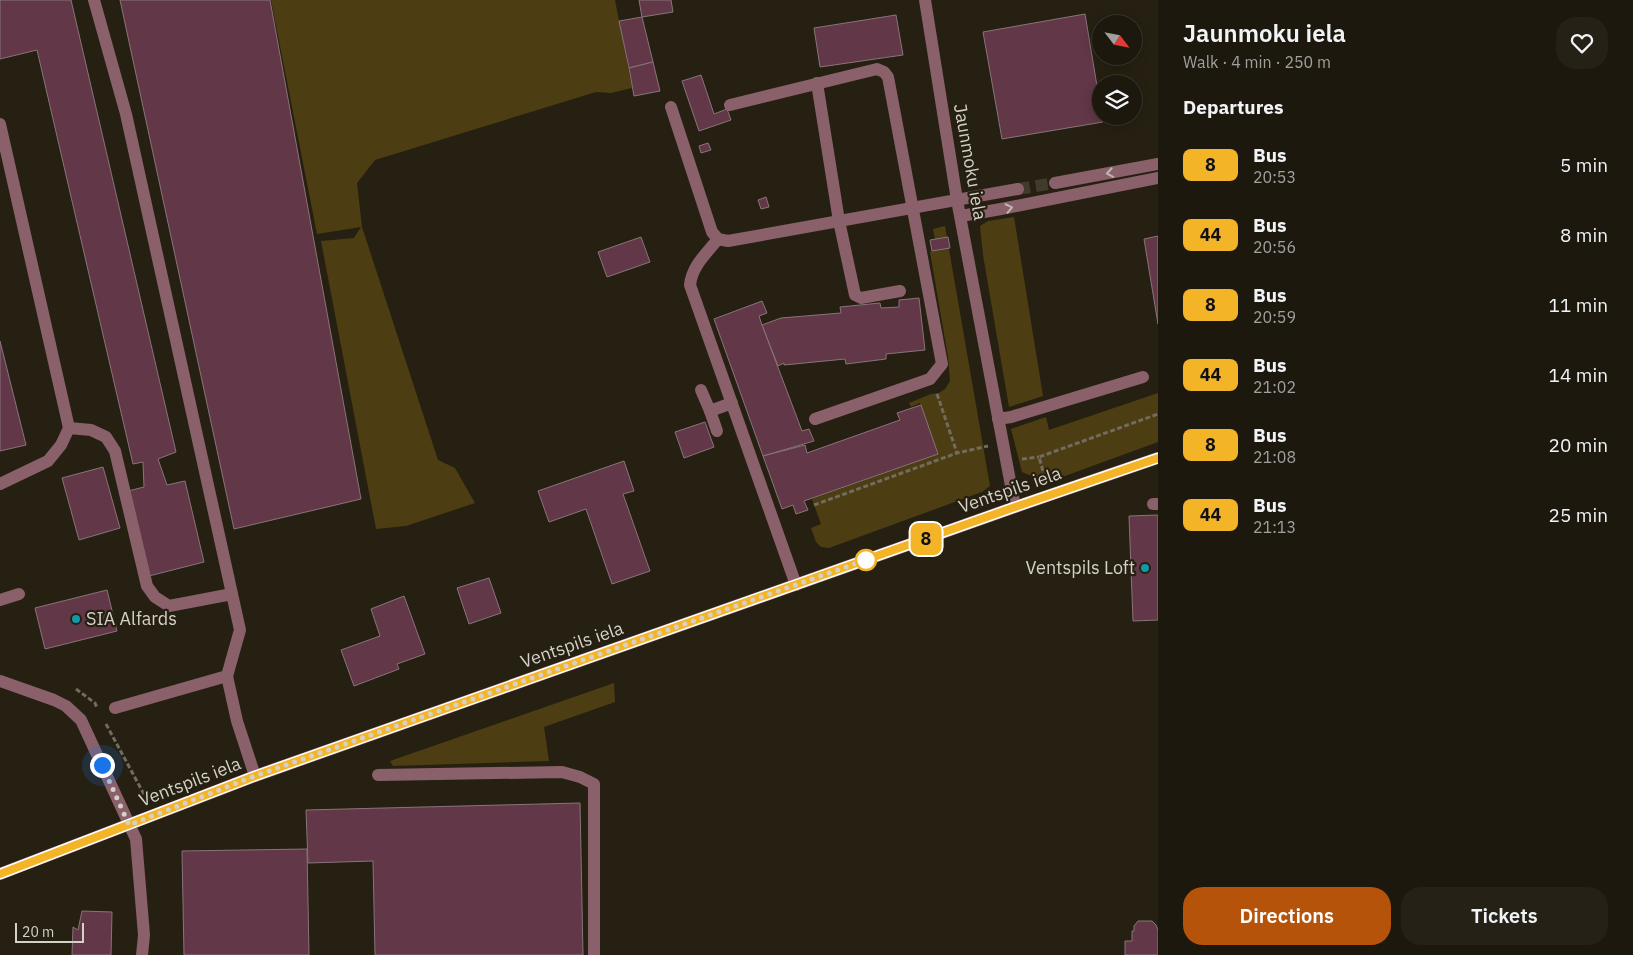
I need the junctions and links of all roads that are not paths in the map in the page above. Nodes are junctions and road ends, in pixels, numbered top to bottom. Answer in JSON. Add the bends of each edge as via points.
{"nodes":[{"id":1,"x":94,"y":0,"type":"edge"},
{"id":2,"x":925,"y":0,"type":"edge"},
{"id":3,"x":817,"y":84,"type":"junction"},
{"id":4,"x":730,"y":105,"type":"dead end"},
{"id":5,"x":671,"y":107,"type":"dead end"},
{"id":6,"x":0,"y":124,"type":"edge"},
{"id":7,"x":1158,"y":164,"type":"edge"},
{"id":8,"x":1158,"y":178,"type":"edge"},
{"id":9,"x":1055,"y":183,"type":"tunnel mouth"},
{"id":10,"x":1018,"y":189,"type":"tunnel mouth"},
{"id":11,"x":957,"y":200,"type":"junction"},
{"id":12,"x":913,"y":207,"type":"junction"},
{"id":13,"x":961,"y":216,"type":"junction"},
{"id":14,"x":839,"y":221,"type":"junction"},
{"id":15,"x":718,"y":239,"type":"junction"},
{"id":16,"x":900,"y":291,"type":"dead end"},
{"id":17,"x":1143,"y":377,"type":"dead end"},
{"id":18,"x":701,"y":390,"type":"dead end"},
{"id":19,"x":732,"y":403,"type":"junction"},
{"id":20,"x":710,"y":411,"type":"junction"},
{"id":21,"x":815,"y":419,"type":"dead end"},
{"id":22,"x":998,"y":419,"type":"junction"},
{"id":23,"x":68,"y":428,"type":"junction"},
{"id":24,"x":717,"y":431,"type":"dead end"},
{"id":25,"x":1158,"y":458,"type":"edge"},
{"id":26,"x":0,"y":484,"type":"edge"},
{"id":27,"x":1015,"y":507,"type":"junction"},
{"id":28,"x":796,"y":585,"type":"junction"},
{"id":29,"x":19,"y":594,"type":"dead end"},
{"id":30,"x":232,"y":594,"type":"junction"},
{"id":31,"x":0,"y":600,"type":"edge"},
{"id":32,"x":227,"y":676,"type":"junction"},
{"id":33,"x":0,"y":681,"type":"edge"},
{"id":34,"x":115,"y":708,"type":"dead end"},
{"id":35,"x":378,"y":775,"type":"dead end"},
{"id":36,"x":255,"y":776,"type":"junction"},
{"id":37,"x":129,"y":825,"type":"junction"},
{"id":38,"x":0,"y":874,"type":"edge"},
{"id":39,"x":142,"y":955,"type":"edge"},
{"id":40,"x":594,"y":955,"type":"edge"}],
"edges":[{"from":1,"to":30,"type":"street","via":[[126,114]]},
{"from":2,"to":11,"type":"street","name":"Jaunmoku iela"},
{"from":3,"to":4,"type":"street"},
{"from":3,"to":12,"type":"street","via":[[877,69],[888,77]]},
{"from":3,"to":14,"type":"street"},
{"from":5,"to":15,"type":"street","via":[[712,232]]},
{"from":6,"to":23,"type":"street"},
{"from":7,"to":9,"type":"street","one_way":true},
{"from":13,"to":8,"type":"street","one_way":true},
{"from":10,"to":11,"type":"street"},
{"from":11,"to":12,"type":"street"},
{"from":11,"to":13,"type":"street","name":"Jaunmoku iela"},
{"from":12,"to":14,"type":"street"},
{"from":12,"to":21,"type":"street","via":[[942,364],[930,379]]},
{"from":13,"to":22,"type":"street","name":"Jaunmoku iela"},
{"from":14,"to":15,"type":"street","via":[[728,241]]},
{"from":14,"to":16,"type":"street","via":[[855,295],[861,298]]},
{"from":15,"to":19,"type":"street","via":[[695,267],[690,285]]},
{"from":17,"to":22,"type":"street"},
{"from":18,"to":20,"type":"street"},
{"from":19,"to":20,"type":"street"},
{"from":19,"to":28,"type":"street"},
{"from":20,"to":24,"type":"street"},
{"from":22,"to":27,"type":"street","name":"Jaunmoku iela"},
{"from":23,"to":26,"type":"street","via":[[48,461]]},
{"from":23,"to":30,"type":"street","via":[[92,430],[106,437],[115,451],[147,586],[155,598],[169,606]]},
{"from":25,"to":27,"type":"street","name":"Ventspils iela"},
{"from":27,"to":28,"type":"street","name":"Ventspils iela"},
{"from":28,"to":36,"type":"street","name":"Ventspils iela"},
{"from":29,"to":31,"type":"street"},
{"from":30,"to":32,"type":"street","via":[[240,630]]},
{"from":32,"to":34,"type":"street"},
{"from":32,"to":36,"type":"street","via":[[237,721]]},
{"from":33,"to":37,"type":"street","via":[[54,700],[81,720]]},
{"from":35,"to":40,"type":"street","via":[[562,772],[594,784]]},
{"from":36,"to":37,"type":"street","name":"Ventspils iela"},
{"from":37,"to":38,"type":"street","name":"Ventspils iela"},
{"from":37,"to":39,"type":"street","via":[[136,839],[144,935]]}]}
